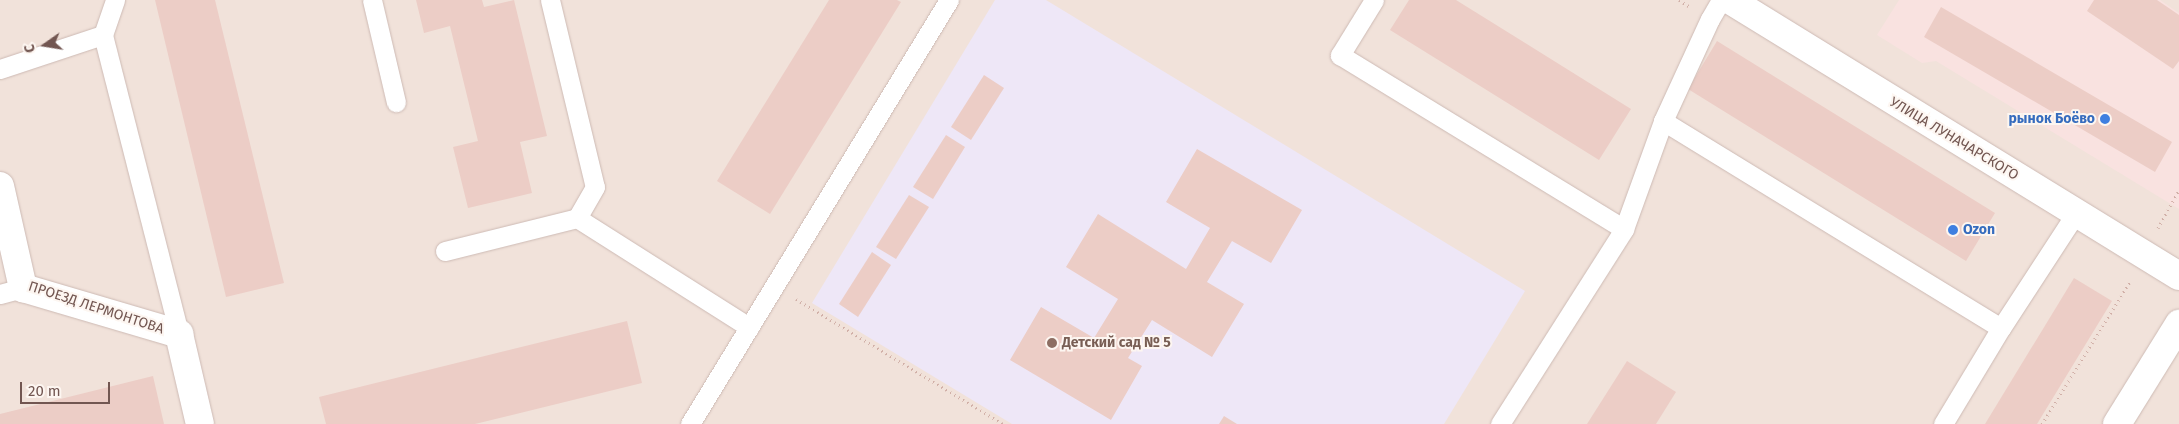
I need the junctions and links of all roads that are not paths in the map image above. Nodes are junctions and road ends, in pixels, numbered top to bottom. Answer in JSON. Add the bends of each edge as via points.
{"nodes":[{"id":1,"x":115,"y":0,"type":"edge"},
{"id":2,"x":372,"y":0,"type":"edge"},
{"id":3,"x":550,"y":0,"type":"edge"},
{"id":4,"x":949,"y":0,"type":"edge"},
{"id":5,"x":1374,"y":0,"type":"edge"},
{"id":6,"x":1721,"y":0,"type":"edge"},
{"id":7,"x":1730,"y":0,"type":"edge"},
{"id":8,"x":103,"y":35,"type":"junction"},
{"id":9,"x":0,"y":69,"type":"edge"},
{"id":10,"x":396,"y":102,"type":"dead end"},
{"id":11,"x":1663,"y":120,"type":"junction"},
{"id":12,"x":0,"y":186,"type":"edge"},
{"id":13,"x":2076,"y":213,"type":"junction"},
{"id":14,"x":577,"y":218,"type":"junction"},
{"id":15,"x":1624,"y":230,"type":"junction"},
{"id":16,"x":445,"y":251,"type":"dead end"},
{"id":17,"x":2179,"y":276,"type":"edge"},
{"id":18,"x":12,"y":291,"type":"edge"},
{"id":19,"x":2179,"y":324,"type":"edge"},
{"id":20,"x":749,"y":327,"type":"junction"},
{"id":21,"x":2001,"y":328,"type":"junction"},
{"id":22,"x":179,"y":334,"type":"junction"},
{"id":23,"x":200,"y":424,"type":"edge"},
{"id":24,"x":690,"y":424,"type":"edge"},
{"id":25,"x":1500,"y":424,"type":"edge"},
{"id":26,"x":1943,"y":424,"type":"edge"},
{"id":27,"x":2117,"y":424,"type":"edge"}],
"edges":[{"from":1,"to":8,"type":"lane"},
{"from":2,"to":10,"type":"lane"},
{"from":3,"to":14,"type":"lane","via":[[595,187]]},
{"from":4,"to":20,"type":"lane"},
{"from":5,"to":15,"type":"lane","via":[[1340,55]]},
{"from":6,"to":11,"type":"lane"},
{"from":7,"to":13,"type":"street","name":"УЛИЦА ЛУНАЧАРСКОГО"},
{"from":8,"to":9,"type":"lane"},
{"from":8,"to":22,"type":"lane"},
{"from":11,"to":15,"type":"lane"},
{"from":11,"to":21,"type":"lane"},
{"from":12,"to":18,"type":"street","name":"ПРОЕЗД ЛЕРМОНТОВА"},
{"from":13,"to":17,"type":"street","name":"УЛИЦА ЛУНАЧАРСКОГО"},
{"from":13,"to":21,"type":"lane"},
{"from":14,"to":16,"type":"lane"},
{"from":14,"to":20,"type":"lane"},
{"from":15,"to":25,"type":"lane"},
{"from":18,"to":22,"type":"street","name":"ПРОЕЗД ЛЕРМОНТОВА"},
{"from":19,"to":27,"type":"street"},
{"from":20,"to":24,"type":"lane"},
{"from":21,"to":26,"type":"lane"},
{"from":22,"to":23,"type":"street","name":"ПРОЕЗД ЛЕРМОНТОВА"}]}
